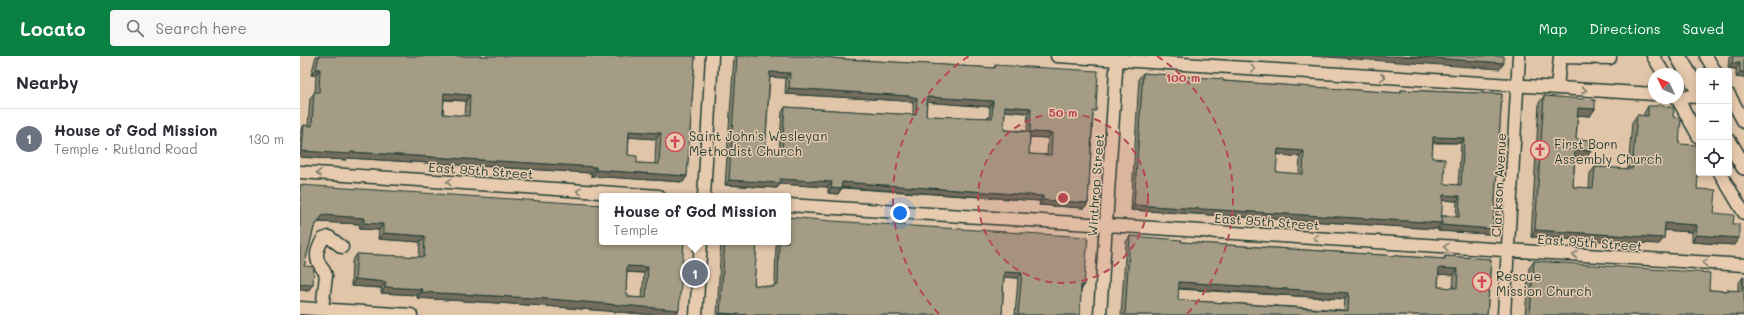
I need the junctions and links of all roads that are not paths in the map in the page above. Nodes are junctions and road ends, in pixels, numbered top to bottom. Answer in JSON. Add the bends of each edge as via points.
{"nodes":[{"id":1,"x":712,"y":56,"type":"edge"},
{"id":2,"x":1057,"y":56,"type":"edge"},
{"id":3,"x":1519,"y":56,"type":"edge"},
{"id":4,"x":1609,"y":56,"type":"edge"},
{"id":5,"x":1653,"y":56,"type":"edge"},
{"id":6,"x":1706,"y":56,"type":"edge"},
{"id":7,"x":1117,"y":58,"type":"edge"},
{"id":8,"x":1682,"y":59,"type":"edge"},
{"id":9,"x":1660,"y":68,"type":"edge"},
{"id":10,"x":1713,"y":68,"type":"edge"},
{"id":11,"x":1696,"y":85,"type":"edge"},
{"id":12,"x":1518,"y":86,"type":"junction"},
{"id":13,"x":1557,"y":88,"type":"junction"},
{"id":14,"x":1648,"y":94,"type":"edge"},
{"id":15,"x":1684,"y":97,"type":"edge"},
{"id":16,"x":1696,"y":97,"type":"edge"},
{"id":17,"x":1732,"y":98,"type":"edge"},
{"id":18,"x":1744,"y":100,"type":"edge"},
{"id":19,"x":1732,"y":101,"type":"edge"},
{"id":20,"x":1681,"y":104,"type":"edge"},
{"id":21,"x":1744,"y":122,"type":"edge"},
{"id":22,"x":1696,"y":132,"type":"edge"},
{"id":23,"x":1732,"y":147,"type":"edge"},
{"id":24,"x":1744,"y":168,"type":"edge"},
{"id":25,"x":300,"y":172,"type":"edge"},
{"id":26,"x":1722,"y":176,"type":"edge"},
{"id":27,"x":614,"y":193,"type":"edge"},
{"id":28,"x":704,"y":193,"type":"edge"},
{"id":29,"x":791,"y":204,"type":"edge"},
{"id":30,"x":1744,"y":213,"type":"edge"},
{"id":31,"x":1106,"y":225,"type":"junction"},
{"id":32,"x":701,"y":245,"type":"edge"},
{"id":33,"x":342,"y":247,"type":"dead end"},
{"id":34,"x":1508,"y":251,"type":"junction"},
{"id":35,"x":1744,"y":265,"type":"edge"},
{"id":36,"x":300,"y":308,"type":"edge"},
{"id":37,"x":322,"y":309,"type":"junction"},
{"id":38,"x":411,"y":315,"type":"edge"},
{"id":39,"x":696,"y":315,"type":"edge"},
{"id":40,"x":1100,"y":315,"type":"edge"},
{"id":41,"x":1504,"y":315,"type":"edge"}],
"edges":[{"from":1,"to":28,"type":"street"},
{"from":2,"to":7,"type":"street"},
{"from":3,"to":12,"type":"street","name":"Clarkson Avenue"},
{"from":4,"to":13,"type":"street","via":[[1610,58],[1560,58]]},
{"from":5,"to":9,"type":"street"},
{"from":6,"to":10,"type":"street"},
{"from":7,"to":12,"type":"street","one_way":true},
{"from":7,"to":31,"type":"street","name":"Winthrop Street"},
{"from":8,"to":11,"type":"main road"},
{"from":12,"to":13,"type":"street"},
{"from":12,"to":34,"type":"street","name":"Clarkson Avenue"},
{"from":13,"to":14,"type":"street","one_way":true},
{"from":15,"to":16,"type":"street"},
{"from":17,"to":18,"type":"street"},
{"from":19,"to":21,"type":"street"},
{"from":20,"to":22,"type":"street"},
{"from":23,"to":24,"type":"main road"},
{"from":27,"to":25,"type":"street","name":"East 95th Street","one_way":true},
{"from":26,"to":30,"type":"street"},
{"from":29,"to":31,"type":"street","name":"East 95th Street"},
{"from":34,"to":31,"type":"street","name":"East 95th Street","one_way":true},
{"from":31,"to":40,"type":"street","name":"Winthrop Street"},
{"from":32,"to":39,"type":"street"},
{"from":33,"to":37,"type":"street","via":[[329,237],[323,239],[317,249],[318,262],[326,272]]},
{"from":35,"to":34,"type":"street","name":"East 95th Street","one_way":true},
{"from":34,"to":41,"type":"street","name":"Clarkson Avenue"},
{"from":36,"to":37,"type":"street"},
{"from":37,"to":38,"type":"street"}]}
